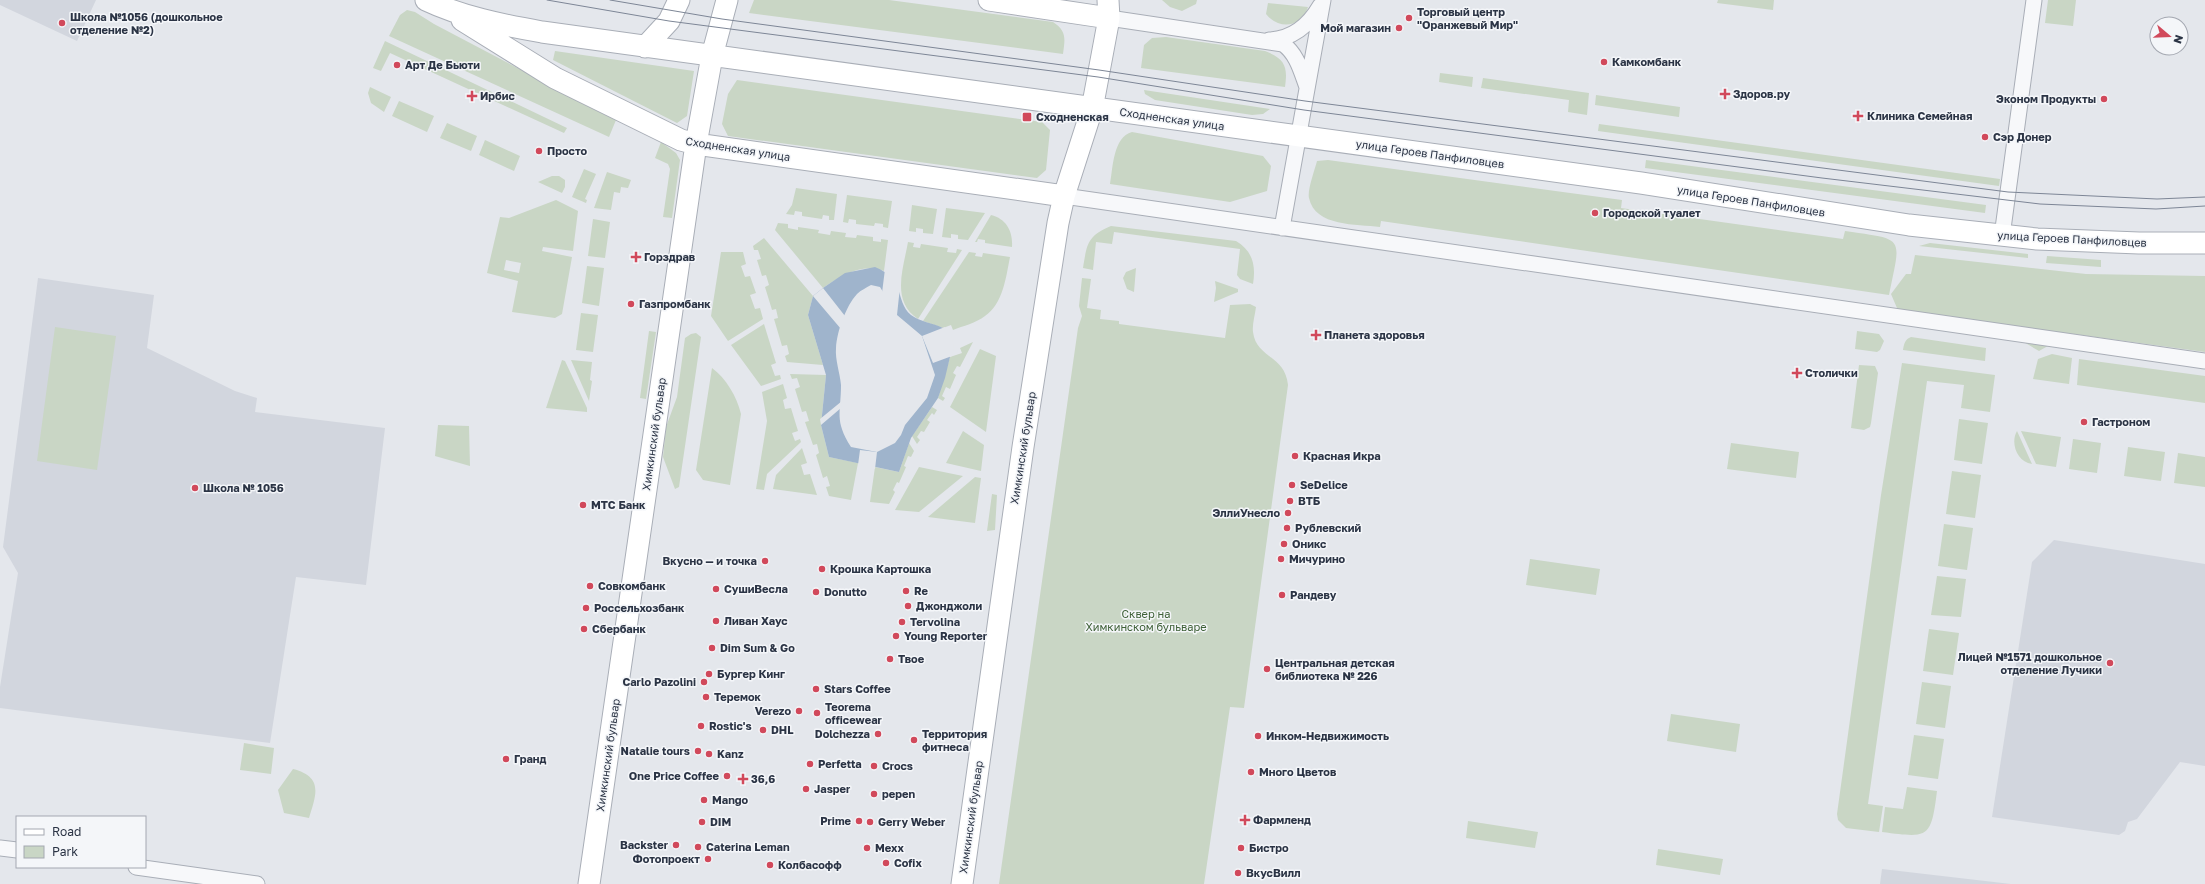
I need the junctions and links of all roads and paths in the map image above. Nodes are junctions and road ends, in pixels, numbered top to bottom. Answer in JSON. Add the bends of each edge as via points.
{"nodes":[{"id":1,"x":426,"y":0,"type":"edge"},
{"id":2,"x":680,"y":0,"type":"edge"},
{"id":3,"x":727,"y":0,"type":"edge"},
{"id":4,"x":989,"y":0,"type":"edge"},
{"id":5,"x":2034,"y":0,"type":"edge"},
{"id":6,"x":1323,"y":1,"type":"edge"},
{"id":7,"x":1036,"y":3,"type":"edge"},
{"id":8,"x":1111,"y":6,"type":"edge"},
{"id":9,"x":445,"y":9,"type":"junction"},
{"id":10,"x":1262,"y":40,"type":"junction"},
{"id":11,"x":645,"y":47,"type":"junction"},
{"id":12,"x":712,"y":56,"type":"junction"},
{"id":13,"x":1307,"y":87,"type":"junction"},
{"id":14,"x":1092,"y":109,"type":"junction"},
{"id":15,"x":1299,"y":136,"type":"junction"},
{"id":16,"x":696,"y":144,"type":"junction"},
{"id":17,"x":1064,"y":196,"type":"junction"},
{"id":18,"x":1282,"y":228,"type":"junction"},
{"id":19,"x":2002,"y":236,"type":"junction"},
{"id":20,"x":2205,"y":243,"type":"edge"},
{"id":21,"x":2205,"y":361,"type":"edge"},
{"id":22,"x":0,"y":848,"type":"edge"},
{"id":23,"x":16,"y":850,"type":"edge"},
{"id":24,"x":143,"y":868,"type":"edge"},
{"id":25,"x":257,"y":884,"type":"edge"},
{"id":26,"x":589,"y":884,"type":"edge"},
{"id":27,"x":962,"y":884,"type":"edge"}],
"edges":[{"from":1,"to":9,"type":"main road","name":"Сходненская улица"},
{"from":2,"to":11,"type":"main road","via":[[669,20]]},
{"from":3,"to":12,"type":"main road"},
{"from":4,"to":7,"type":"main road"},
{"from":5,"to":19,"type":"street"},
{"from":6,"to":10,"type":"street","via":[[1314,18],[1300,30],[1284,37]]},
{"from":6,"to":13,"type":"street"},
{"from":7,"to":8,"type":"main road"},
{"from":8,"to":10,"type":"street"},
{"from":8,"to":14,"type":"main road","name":"Химкинский бульвар"},
{"from":9,"to":11,"type":"main road","name":"Сходненская улица","via":[[511,27]]},
{"from":9,"to":16,"type":"main road","name":"Сходненская улица","via":[[555,78],[681,140]]},
{"from":10,"to":13,"type":"street","via":[[1283,44],[1290,49]]},
{"from":11,"to":12,"type":"main road","name":"Сходненская улица"},
{"from":12,"to":14,"type":"main road","name":"Сходненская улица"},
{"from":12,"to":16,"type":"main road","name":"Химкинский бульвар"},
{"from":13,"to":15,"type":"street"},
{"from":14,"to":15,"type":"main road","name":"Сходненская улица"},
{"from":14,"to":17,"type":"main road","name":"Химкинский бульвар"},
{"from":15,"to":18,"type":"street"},
{"from":15,"to":19,"type":"main road","name":"улица Героев Панфиловцев","via":[[1641,183],[1790,208]]},
{"from":16,"to":17,"type":"main road","name":"Сходненская улица"},
{"from":16,"to":26,"type":"main road","name":"Химкинский бульвар"},
{"from":17,"to":18,"type":"street"},
{"from":17,"to":27,"type":"main road","name":"Химкинский бульвар","via":[[1023,447]]},
{"from":18,"to":21,"type":"street"},
{"from":19,"to":20,"type":"main road","name":"улица Героев Панфиловцев","via":[[2132,243]]},
{"from":22,"to":23,"type":"street"},
{"from":24,"to":25,"type":"street"}]}
